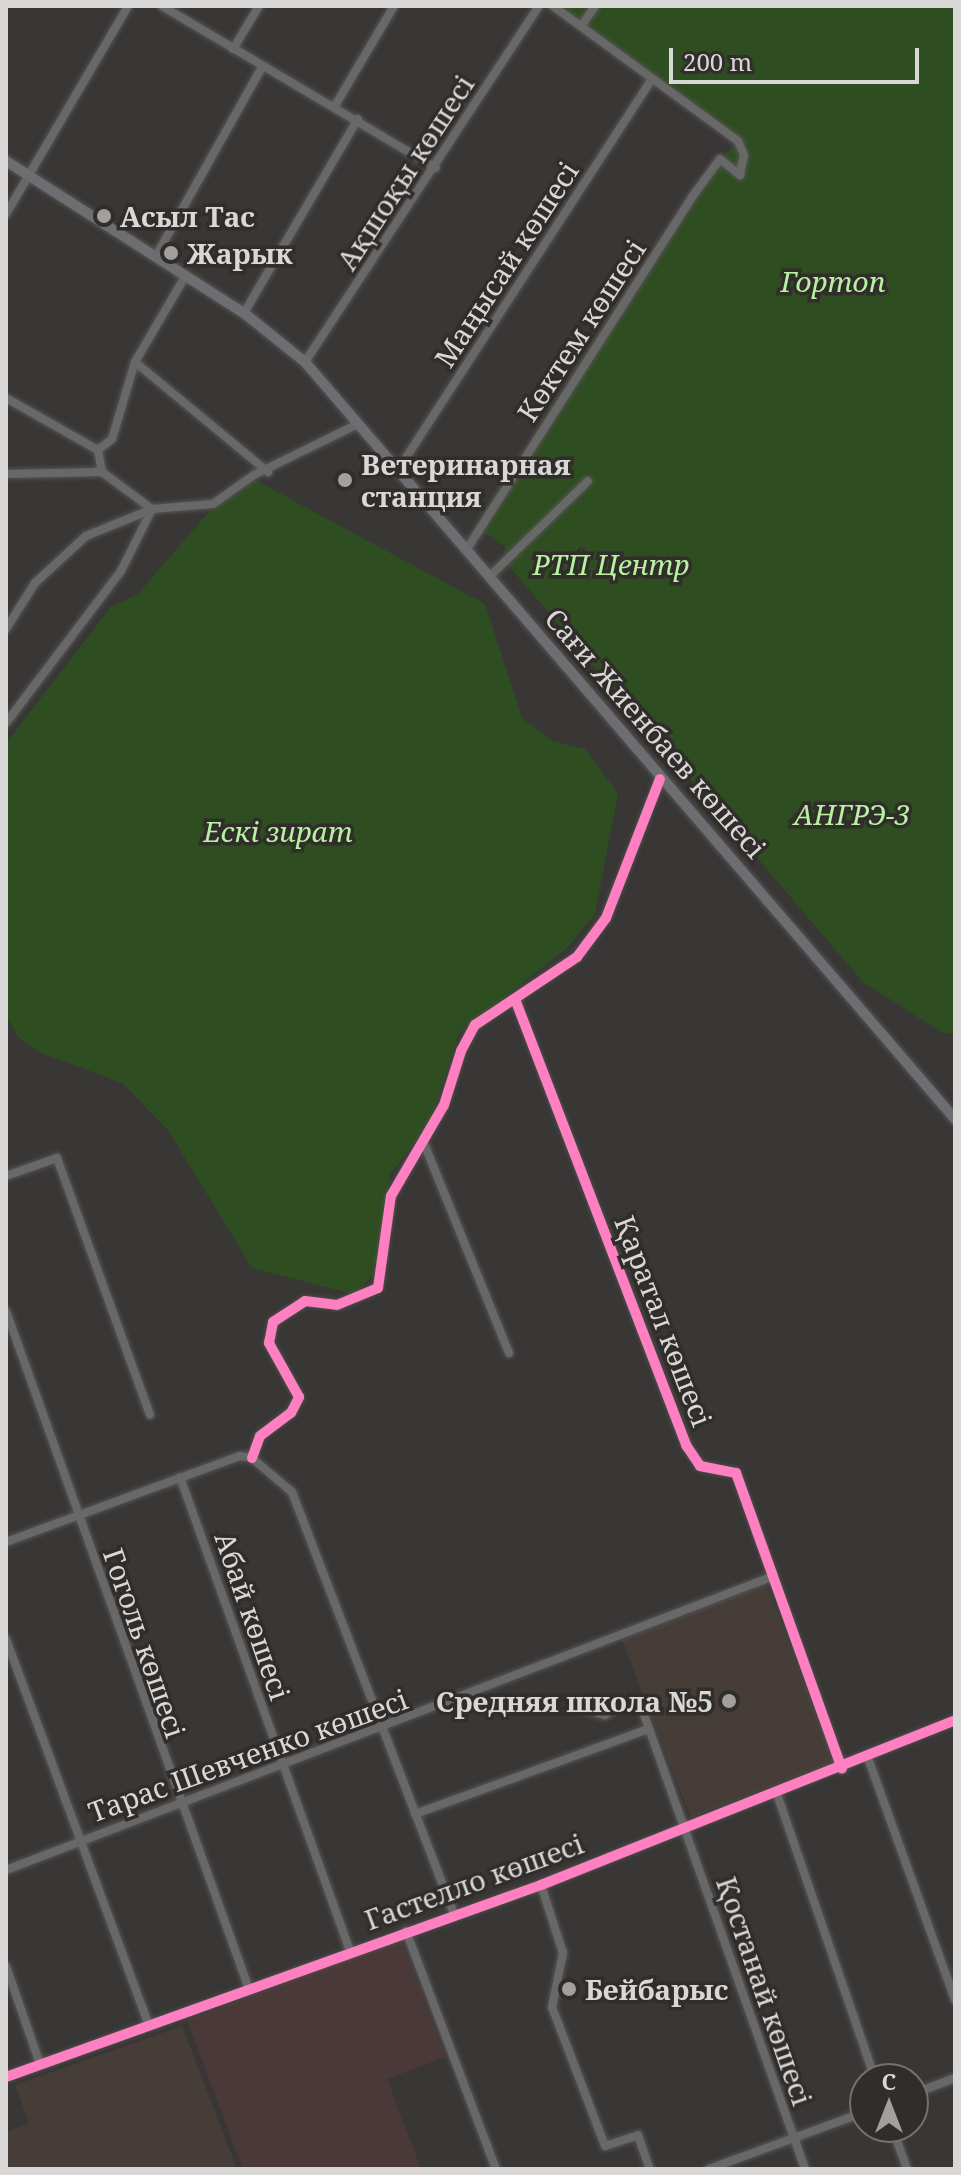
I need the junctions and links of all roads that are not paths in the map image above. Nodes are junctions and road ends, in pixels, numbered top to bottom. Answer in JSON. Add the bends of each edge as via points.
{"nodes":[{"id":1,"x":128,"y":6,"type":"edge"},
{"id":2,"x":162,"y":6,"type":"edge"},
{"id":3,"x":259,"y":6,"type":"edge"},
{"id":4,"x":394,"y":6,"type":"edge"},
{"id":5,"x":539,"y":6,"type":"edge"},
{"id":6,"x":553,"y":6,"type":"edge"},
{"id":7,"x":595,"y":6,"type":"edge"},
{"id":8,"x":584,"y":22,"type":"junction"},
{"id":9,"x":233,"y":49,"type":"junction"},
{"id":10,"x":262,"y":67,"type":"junction"},
{"id":11,"x":651,"y":81,"type":"junction"},
{"id":12,"x":336,"y":104,"type":"junction"},
{"id":13,"x":358,"y":119,"type":"junction"},
{"id":14,"x":6,"y":161,"type":"edge"},
{"id":15,"x":436,"y":168,"type":"junction"},
{"id":16,"x":28,"y":175,"type":"junction"},
{"id":17,"x":6,"y":214,"type":"edge"},
{"id":18,"x":156,"y":256,"type":"junction"},
{"id":19,"x":186,"y":275,"type":"junction"},
{"id":20,"x":244,"y":313,"type":"junction"},
{"id":21,"x":135,"y":362,"type":"junction"},
{"id":22,"x":305,"y":362,"type":"junction"},
{"id":23,"x":6,"y":398,"type":"edge"},
{"id":24,"x":358,"y":424,"type":"junction"},
{"id":25,"x":98,"y":450,"type":"junction"},
{"id":26,"x":398,"y":470,"type":"junction"},
{"id":27,"x":102,"y":472,"type":"junction"},
{"id":28,"x":268,"y":472,"type":"junction"},
{"id":29,"x":6,"y":474,"type":"edge"},
{"id":30,"x":588,"y":481,"type":"dead end"},
{"id":31,"x":152,"y":509,"type":"junction"},
{"id":32,"x":467,"y":549,"type":"junction"},
{"id":33,"x":490,"y":576,"type":"junction"},
{"id":34,"x":6,"y":629,"type":"edge"},
{"id":35,"x":6,"y":723,"type":"edge"},
{"id":36,"x":660,"y":779,"type":"junction"},
{"id":37,"x":515,"y":999,"type":"junction"},
{"id":38,"x":955,"y":1119,"type":"edge"},
{"id":39,"x":423,"y":1141,"type":"junction"},
{"id":40,"x":6,"y":1176,"type":"edge"},
{"id":41,"x":6,"y":1311,"type":"edge"},
{"id":42,"x":509,"y":1353,"type":"dead end"},
{"id":43,"x":150,"y":1415,"type":"dead end"},
{"id":44,"x":252,"y":1458,"type":"junction"},
{"id":45,"x":180,"y":1477,"type":"junction"},
{"id":46,"x":76,"y":1513,"type":"junction"},
{"id":47,"x":6,"y":1542,"type":"edge"},
{"id":48,"x":774,"y":1576,"type":"junction"},
{"id":49,"x":6,"y":1639,"type":"edge"},
{"id":50,"x":585,"y":1709,"type":"dead end"},
{"id":51,"x":955,"y":1720,"type":"edge"},
{"id":52,"x":383,"y":1729,"type":"junction"},
{"id":53,"x":649,"y":1729,"type":"junction"},
{"id":54,"x":868,"y":1758,"type":"junction"},
{"id":55,"x":282,"y":1769,"type":"junction"},
{"id":56,"x":842,"y":1769,"type":"junction"},
{"id":57,"x":777,"y":1794,"type":"junction"},
{"id":58,"x":179,"y":1804,"type":"junction"},
{"id":59,"x":415,"y":1814,"type":"junction"},
{"id":60,"x":685,"y":1828,"type":"junction"},
{"id":61,"x":82,"y":1840,"type":"junction"},
{"id":62,"x":6,"y":1870,"type":"edge"},
{"id":63,"x":541,"y":1885,"type":"junction"},
{"id":64,"x":454,"y":1913,"type":"junction"},
{"id":65,"x":406,"y":1931,"type":"junction"},
{"id":66,"x":350,"y":1951,"type":"junction"},
{"id":67,"x":6,"y":1966,"type":"edge"},
{"id":68,"x":249,"y":1989,"type":"junction"},
{"id":69,"x":955,"y":2000,"type":"edge"},
{"id":70,"x":149,"y":2025,"type":"junction"},
{"id":71,"x":869,"y":2063,"type":"edge"},
{"id":72,"x":40,"y":2064,"type":"junction"},
{"id":73,"x":6,"y":2077,"type":"edge"},
{"id":74,"x":955,"y":2078,"type":"edge"},
{"id":75,"x":929,"y":2088,"type":"edge"},
{"id":76,"x":849,"y":2118,"type":"edge"},
{"id":77,"x":793,"y":2137,"type":"junction"},
{"id":78,"x":898,"y":2143,"type":"edge"},
{"id":79,"x":496,"y":2169,"type":"edge"},
{"id":80,"x":650,"y":2169,"type":"edge"},
{"id":81,"x":709,"y":2169,"type":"edge"},
{"id":82,"x":805,"y":2169,"type":"edge"},
{"id":83,"x":907,"y":2169,"type":"edge"}],
"edges":[{"from":1,"to":16,"type":"street"},
{"from":2,"to":9,"type":"street"},
{"from":3,"to":9,"type":"street"},
{"from":4,"to":12,"type":"street"},
{"from":5,"to":15,"type":"street","name":"Ақшоқы көшесі"},
{"from":6,"to":8,"type":"street"},
{"from":7,"to":8,"type":"street"},
{"from":8,"to":11,"type":"street"},
{"from":9,"to":10,"type":"street"},
{"from":10,"to":12,"type":"street"},
{"from":10,"to":18,"type":"street"},
{"from":11,"to":26,"type":"street","name":"Маңысай көшесі"},
{"from":11,"to":32,"type":"street","name":"Көктем көшесі","via":[[738,141],[740,175],[720,159],[692,197]]},
{"from":12,"to":13,"type":"street"},
{"from":13,"to":15,"type":"street"},
{"from":13,"to":20,"type":"street"},
{"from":14,"to":16,"type":"main road","name":"Сағи Жиенбаев көшесі"},
{"from":15,"to":22,"type":"street","name":"Ақшоқы көшесі"},
{"from":16,"to":17,"type":"street"},
{"from":16,"to":18,"type":"main road","name":"Сағи Жиенбаев көшесі"},
{"from":18,"to":19,"type":"main road","name":"Сағи Жиенбаев көшесі"},
{"from":19,"to":20,"type":"main road","name":"Сағи Жиенбаев көшесі"},
{"from":19,"to":21,"type":"street"},
{"from":20,"to":22,"type":"main road","name":"Сағи Жиенбаев көшесі"},
{"from":21,"to":25,"type":"street","via":[[112,439]]},
{"from":21,"to":28,"type":"street"},
{"from":22,"to":24,"type":"main road","name":"Сағи Жиенбаев көшесі"},
{"from":23,"to":25,"type":"street"},
{"from":24,"to":26,"type":"main road","name":"Сағи Жиенбаев көшесі"},
{"from":24,"to":28,"type":"street"},
{"from":25,"to":27,"type":"street"},
{"from":26,"to":32,"type":"main road","name":"Сағи Жиенбаев көшесі"},
{"from":27,"to":29,"type":"street"},
{"from":27,"to":31,"type":"street"},
{"from":28,"to":31,"type":"street","via":[[213,504]]},
{"from":30,"to":33,"type":"street"},
{"from":31,"to":34,"type":"street","via":[[108,524],[35,583]]},
{"from":31,"to":35,"type":"street","via":[[121,571]]},
{"from":32,"to":33,"type":"main road","name":"Сағи Жиенбаев көшесі"},
{"from":33,"to":36,"type":"main road","name":"Сағи Жиенбаев көшесі"},
{"from":36,"to":37,"type":"street","via":[[606,918],[577,957]]},
{"from":36,"to":38,"type":"main road","name":"Сағи Жиенбаев көшесі"},
{"from":37,"to":39,"type":"street","via":[[475,1025]]},
{"from":37,"to":48,"type":"street","name":"Қаратал көшесі","via":[[686,1445],[700,1466],[736,1473]]},
{"from":39,"to":42,"type":"street"},
{"from":39,"to":44,"type":"street","via":[[391,1196],[378,1288],[337,1305],[305,1301],[273,1322],[269,1343],[299,1397],[291,1413],[260,1436]]},
{"from":40,"to":43,"type":"street","via":[[57,1158]]},
{"from":41,"to":46,"type":"street","name":"Гоголь көшесі"},
{"from":44,"to":45,"type":"street"},
{"from":44,"to":52,"type":"street","via":[[292,1492]]},
{"from":45,"to":46,"type":"street"},
{"from":45,"to":55,"type":"street","name":"Абай көшесі"},
{"from":46,"to":47,"type":"street"},
{"from":46,"to":58,"type":"street","name":"Гоголь көшесі"},
{"from":48,"to":52,"type":"street","name":"Тарас Шевченко көшесі"},
{"from":48,"to":56,"type":"street","name":"Қаратал көшесі"},
{"from":49,"to":61,"type":"street"},
{"from":50,"to":53,"type":"street","name":"Қостанай көшесі","via":[[605,1715],[625,1702],[640,1703]]},
{"from":51,"to":54,"type":"street","name":"Гастелло көшесі"},
{"from":52,"to":55,"type":"street","name":"Тарас Шевченко көшесі"},
{"from":52,"to":59,"type":"street"},
{"from":53,"to":59,"type":"street"},
{"from":53,"to":60,"type":"street","name":"Қостанай көшесі"},
{"from":54,"to":56,"type":"street","name":"Гастелло көшесі"},
{"from":54,"to":69,"type":"street"},
{"from":55,"to":58,"type":"street","name":"Тарас Шевченко көшесі"},
{"from":55,"to":66,"type":"street","name":"Абай көшесі"},
{"from":56,"to":57,"type":"street","name":"Гастелло көшесі"},
{"from":57,"to":60,"type":"street","name":"Гастелло көшесі"},
{"from":57,"to":71,"type":"street"},
{"from":58,"to":61,"type":"street","name":"Тарас Шевченко көшесі"},
{"from":58,"to":68,"type":"street","name":"Гоголь көшесі"},
{"from":59,"to":64,"type":"street"},
{"from":60,"to":63,"type":"street","name":"Гастелло көшесі"},
{"from":60,"to":77,"type":"street","name":"Қостанай көшесі"},
{"from":61,"to":62,"type":"street","name":"Тарас Шевченко көшесі"},
{"from":61,"to":70,"type":"street"},
{"from":63,"to":64,"type":"street","name":"Гастелло көшесі"},
{"from":63,"to":80,"type":"street","via":[[563,1953],[552,2007],[605,2146],[638,2135]]},
{"from":64,"to":65,"type":"street","name":"Гастелло көшесі"},
{"from":65,"to":66,"type":"street","name":"Гастелло көшесі"},
{"from":65,"to":79,"type":"street"},
{"from":66,"to":68,"type":"street","name":"Гастелло көшесі"},
{"from":67,"to":72,"type":"street"},
{"from":68,"to":70,"type":"street","name":"Гастелло көшесі"},
{"from":70,"to":72,"type":"street","name":"Гастелло көшесі"},
{"from":72,"to":73,"type":"street","name":"Гастелло көшесі"},
{"from":74,"to":75,"type":"street"},
{"from":76,"to":77,"type":"street"},
{"from":77,"to":81,"type":"street"},
{"from":77,"to":82,"type":"street","name":"Қостанай көшесі"},
{"from":78,"to":83,"type":"street"}]}
